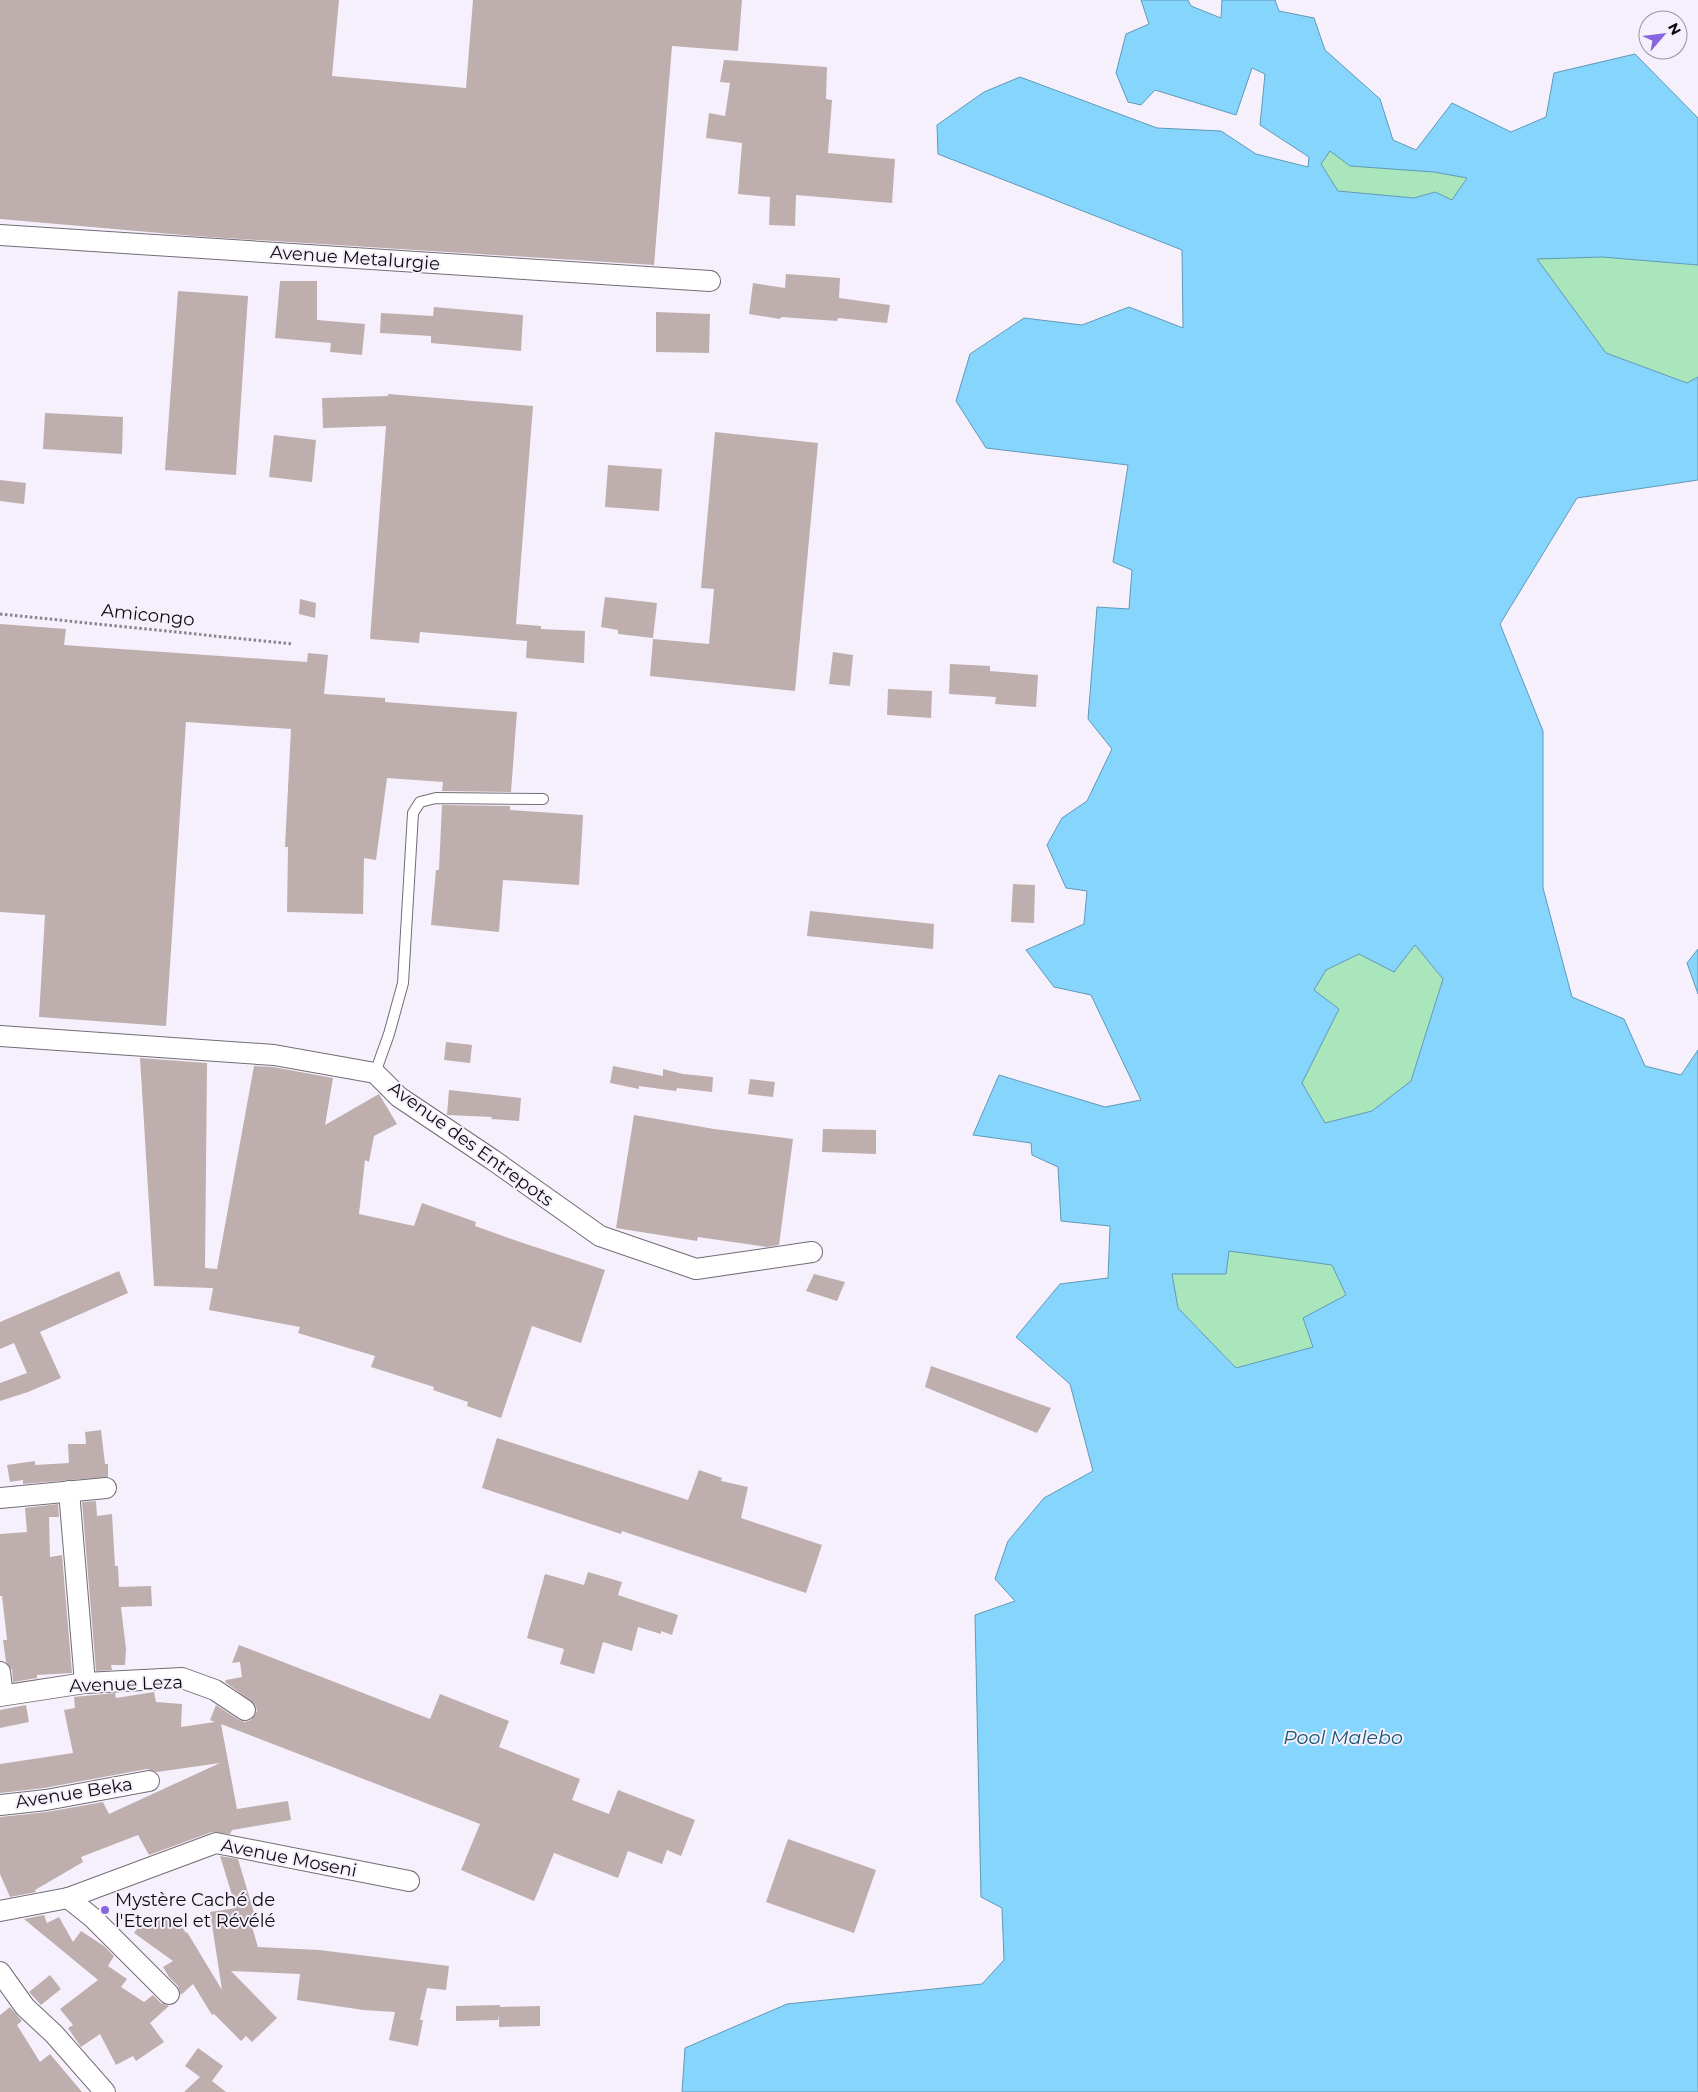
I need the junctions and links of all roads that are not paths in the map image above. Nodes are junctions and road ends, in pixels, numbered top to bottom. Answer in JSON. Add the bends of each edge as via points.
{"nodes":[{"id":1,"x":0,"y":235,"type":"edge"},
{"id":2,"x":710,"y":281,"type":"dead end"},
{"id":3,"x":542,"y":799,"type":"dead end"},
{"id":4,"x":0,"y":1036,"type":"edge"},
{"id":5,"x":375,"y":1073,"type":"junction"},
{"id":6,"x":812,"y":1252,"type":"dead end"},
{"id":7,"x":106,"y":1488,"type":"dead end"},
{"id":8,"x":69,"y":1491,"type":"junction"},
{"id":9,"x":0,"y":1498,"type":"edge"},
{"id":10,"x":0,"y":1672,"type":"edge"},
{"id":11,"x":85,"y":1683,"type":"junction"},
{"id":12,"x":2,"y":1696,"type":"edge"},
{"id":13,"x":245,"y":1710,"type":"dead end"},
{"id":14,"x":149,"y":1781,"type":"dead end"},
{"id":15,"x":0,"y":1805,"type":"edge"},
{"id":16,"x":409,"y":1881,"type":"dead end"},
{"id":17,"x":68,"y":1898,"type":"junction"},
{"id":18,"x":0,"y":1911,"type":"edge"},
{"id":19,"x":0,"y":1972,"type":"edge"},
{"id":20,"x":169,"y":1994,"type":"dead end"},
{"id":21,"x":105,"y":2092,"type":"edge"}],
"edges":[{"from":1,"to":2,"type":"street","name":"Avenue Metalurgie"},
{"from":3,"to":5,"type":"lane","via":[[436,798],[420,802],[413,813],[403,983]]},
{"from":4,"to":5,"type":"street","name":"Avenue des Entrepots","via":[[274,1055]]},
{"from":5,"to":6,"type":"street","name":"Avenue des Entrepots","via":[[399,1097],[600,1236],[696,1269]]},
{"from":7,"to":8,"type":"street"},
{"from":8,"to":9,"type":"street"},
{"from":8,"to":11,"type":"street"},
{"from":10,"to":12,"type":"street"},
{"from":11,"to":12,"type":"street","name":"Avenue Leza"},
{"from":11,"to":13,"type":"street","name":"Avenue Leza","via":[[182,1678],[215,1690]]},
{"from":14,"to":15,"type":"street","name":"Avenue Beka"},
{"from":16,"to":17,"type":"street","name":"Avenue Moseni","via":[[216,1843]]},
{"from":17,"to":18,"type":"street","name":"Avenue Moseni"},
{"from":17,"to":20,"type":"street","via":[[93,1918]]},
{"from":19,"to":21,"type":"street","via":[[25,2007],[54,2034]]}]}
